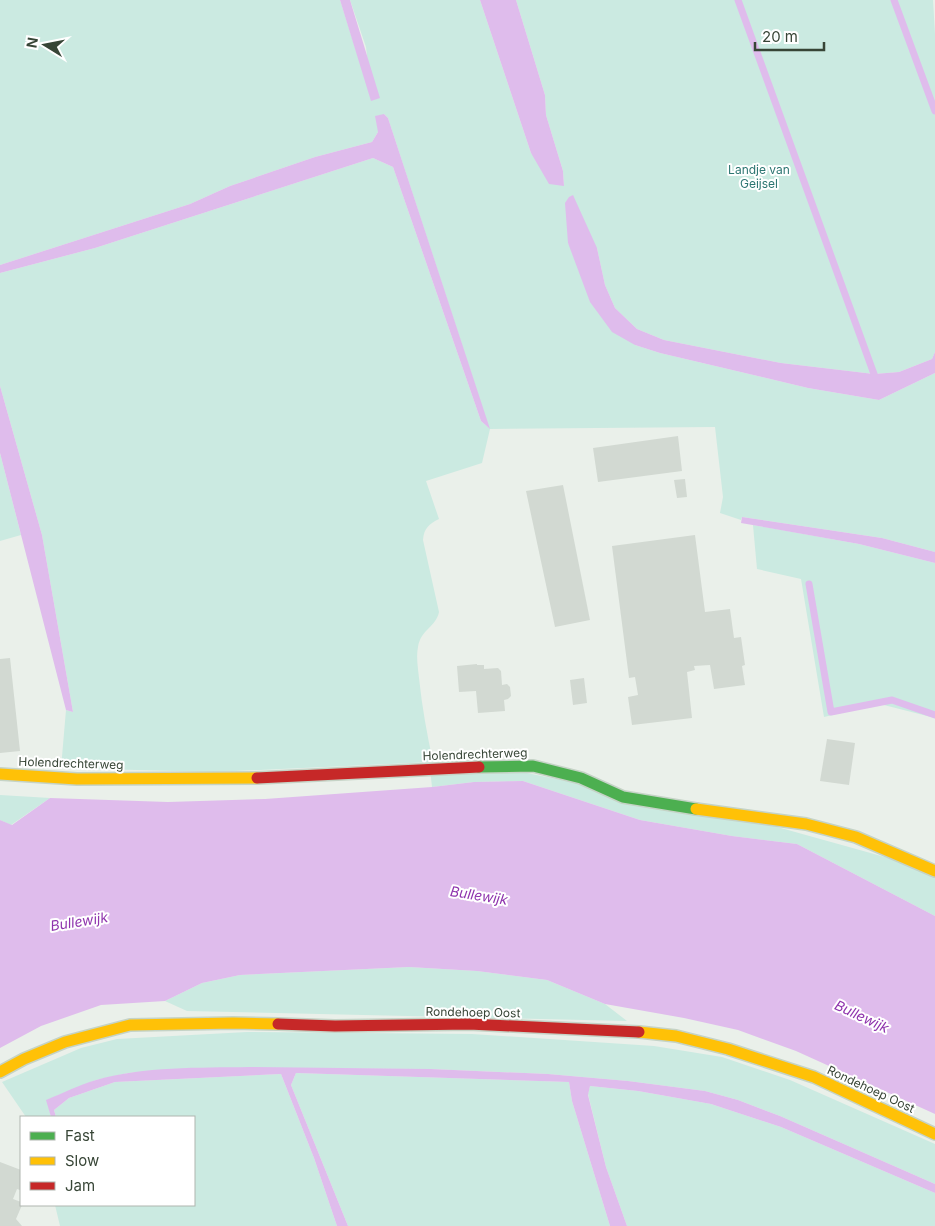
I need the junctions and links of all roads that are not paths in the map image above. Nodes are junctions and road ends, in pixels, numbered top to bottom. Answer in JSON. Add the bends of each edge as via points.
{"nodes":[{"id":1,"x":0,"y":774,"type":"edge"},
{"id":2,"x":935,"y":871,"type":"edge"},
{"id":3,"x":0,"y":1072,"type":"edge"},
{"id":4,"x":935,"y":1134,"type":"edge"}],
"edges":[{"from":1,"to":2,"type":"street","name":"Holendrechterweg","via":[[77,780],[284,778],[532,766],[581,778],[623,797],[806,824],[856,837]]},
{"from":3,"to":4,"type":"street","name":"Rondehoep Oost","via":[[65,1042],[130,1026],[469,1024],[621,1030],[676,1036],[745,1054],[814,1077]]}]}
